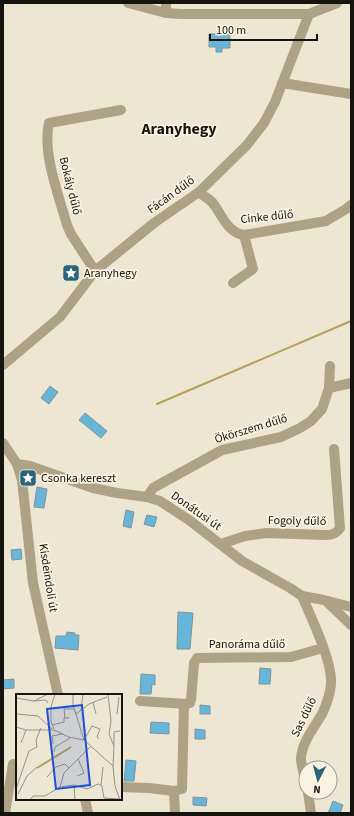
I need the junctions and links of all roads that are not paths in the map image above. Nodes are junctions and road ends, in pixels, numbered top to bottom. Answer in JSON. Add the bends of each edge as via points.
{"nodes":[{"id":1,"x":128,"y":3,"type":"edge"},
{"id":2,"x":337,"y":3,"type":"edge"},
{"id":3,"x":166,"y":8,"type":"edge"},
{"id":4,"x":309,"y":14,"type":"junction"},
{"id":5,"x":282,"y":83,"type":"junction"},
{"id":6,"x":351,"y":94,"type":"edge"},
{"id":7,"x":121,"y":110,"type":"dead end"},
{"id":8,"x":199,"y":192,"type":"junction"},
{"id":9,"x":351,"y":205,"type":"edge"},
{"id":10,"x":244,"y":235,"type":"junction"},
{"id":11,"x":95,"y":271,"type":"junction"},
{"id":12,"x":233,"y":283,"type":"dead end"},
{"id":13,"x":3,"y":365,"type":"edge"},
{"id":14,"x":330,"y":366,"type":"dead end"},
{"id":15,"x":351,"y":383,"type":"edge"},
{"id":16,"x":329,"y":388,"type":"junction"},
{"id":17,"x":3,"y":443,"type":"edge"},
{"id":18,"x":334,"y":449,"type":"dead end"},
{"id":19,"x":11,"y":461,"type":"edge"},
{"id":20,"x":147,"y":497,"type":"junction"},
{"id":21,"x":221,"y":544,"type":"junction"},
{"id":22,"x":302,"y":596,"type":"junction"},
{"id":23,"x":324,"y":600,"type":"junction"},
{"id":24,"x":351,"y":607,"type":"edge"},
{"id":25,"x":351,"y":625,"type":"edge"},
{"id":26,"x":323,"y":648,"type":"junction"},
{"id":27,"x":58,"y":694,"type":"edge"},
{"id":28,"x":140,"y":701,"type":"dead end"},
{"id":29,"x":184,"y":704,"type":"junction"},
{"id":30,"x":301,"y":760,"type":"edge"},
{"id":31,"x":15,"y":763,"type":"edge"},
{"id":32,"x":3,"y":771,"type":"edge"},
{"id":33,"x":122,"y":787,"type":"edge"},
{"id":34,"x":174,"y":791,"type":"junction"},
{"id":35,"x":84,"y":800,"type":"edge"},
{"id":36,"x":309,"y":800,"type":"edge"},
{"id":37,"x":4,"y":813,"type":"edge"},
{"id":38,"x":88,"y":813,"type":"edge"},
{"id":39,"x":175,"y":813,"type":"edge"},
{"id":40,"x":310,"y":813,"type":"edge"}],
"edges":[{"from":1,"to":3,"type":"street"},
{"from":2,"to":4,"type":"street"},
{"from":3,"to":4,"type":"street"},
{"from":4,"to":5,"type":"street","name":"Fácán dűlő"},
{"from":5,"to":6,"type":"street"},
{"from":5,"to":8,"type":"street","name":"Fácán dűlő","via":[[268,116],[255,136]]},
{"from":7,"to":11,"type":"street","name":"Bokály dűlő","via":[[49,123],[47,130],[49,164],[67,225]]},
{"from":8,"to":10,"type":"street","name":"Cinke dűlő","via":[[211,202],[230,227],[238,234]]},
{"from":8,"to":11,"type":"street","name":"Fácán dűlő","via":[[154,223]]},
{"from":9,"to":10,"type":"street","name":"Cinke dűlő","via":[[326,221]]},
{"from":10,"to":12,"type":"street","via":[[253,269]]},
{"from":11,"to":13,"type":"street","name":"Fácán dűlő","via":[[60,317]]},
{"from":14,"to":16,"type":"street","name":"Ökörszem dűlő"},
{"from":15,"to":16,"type":"street"},
{"from":16,"to":20,"type":"street","name":"Ökörszem dűlő","via":[[318,415],[300,428],[281,437],[222,450],[153,488]]},
{"from":17,"to":19,"type":"street"},
{"from":18,"to":21,"type":"street","name":"Fogoly dűlő","via":[[340,528],[337,532],[325,536],[266,533],[245,536]]},
{"from":19,"to":20,"type":"street","name":"Donátusi út","via":[[93,488]]},
{"from":19,"to":27,"type":"street","name":"Kisdeindoli út","via":[[22,480],[33,583]]},
{"from":20,"to":21,"type":"street","name":"Donátusi út","via":[[173,509]]},
{"from":21,"to":22,"type":"street","name":"Donátusi út","via":[[242,561]]},
{"from":22,"to":23,"type":"street"},
{"from":22,"to":26,"type":"street","name":"Sas dűlő"},
{"from":23,"to":24,"type":"street"},
{"from":23,"to":25,"type":"street"},
{"from":26,"to":29,"type":"street","name":"Panoráma dűlő","via":[[291,658],[197,658],[194,663],[191,700],[190,703]]},
{"from":26,"to":30,"type":"street","name":"Sas dűlő","via":[[331,684],[322,713],[303,748]]},
{"from":28,"to":29,"type":"street"},
{"from":29,"to":34,"type":"street","name":"Panoráma dűlő","via":[[182,789]]},
{"from":31,"to":32,"type":"street"},
{"from":31,"to":37,"type":"street"},
{"from":33,"to":34,"type":"street"},
{"from":34,"to":39,"type":"street"},
{"from":35,"to":38,"type":"street"},
{"from":36,"to":40,"type":"street"}]}
